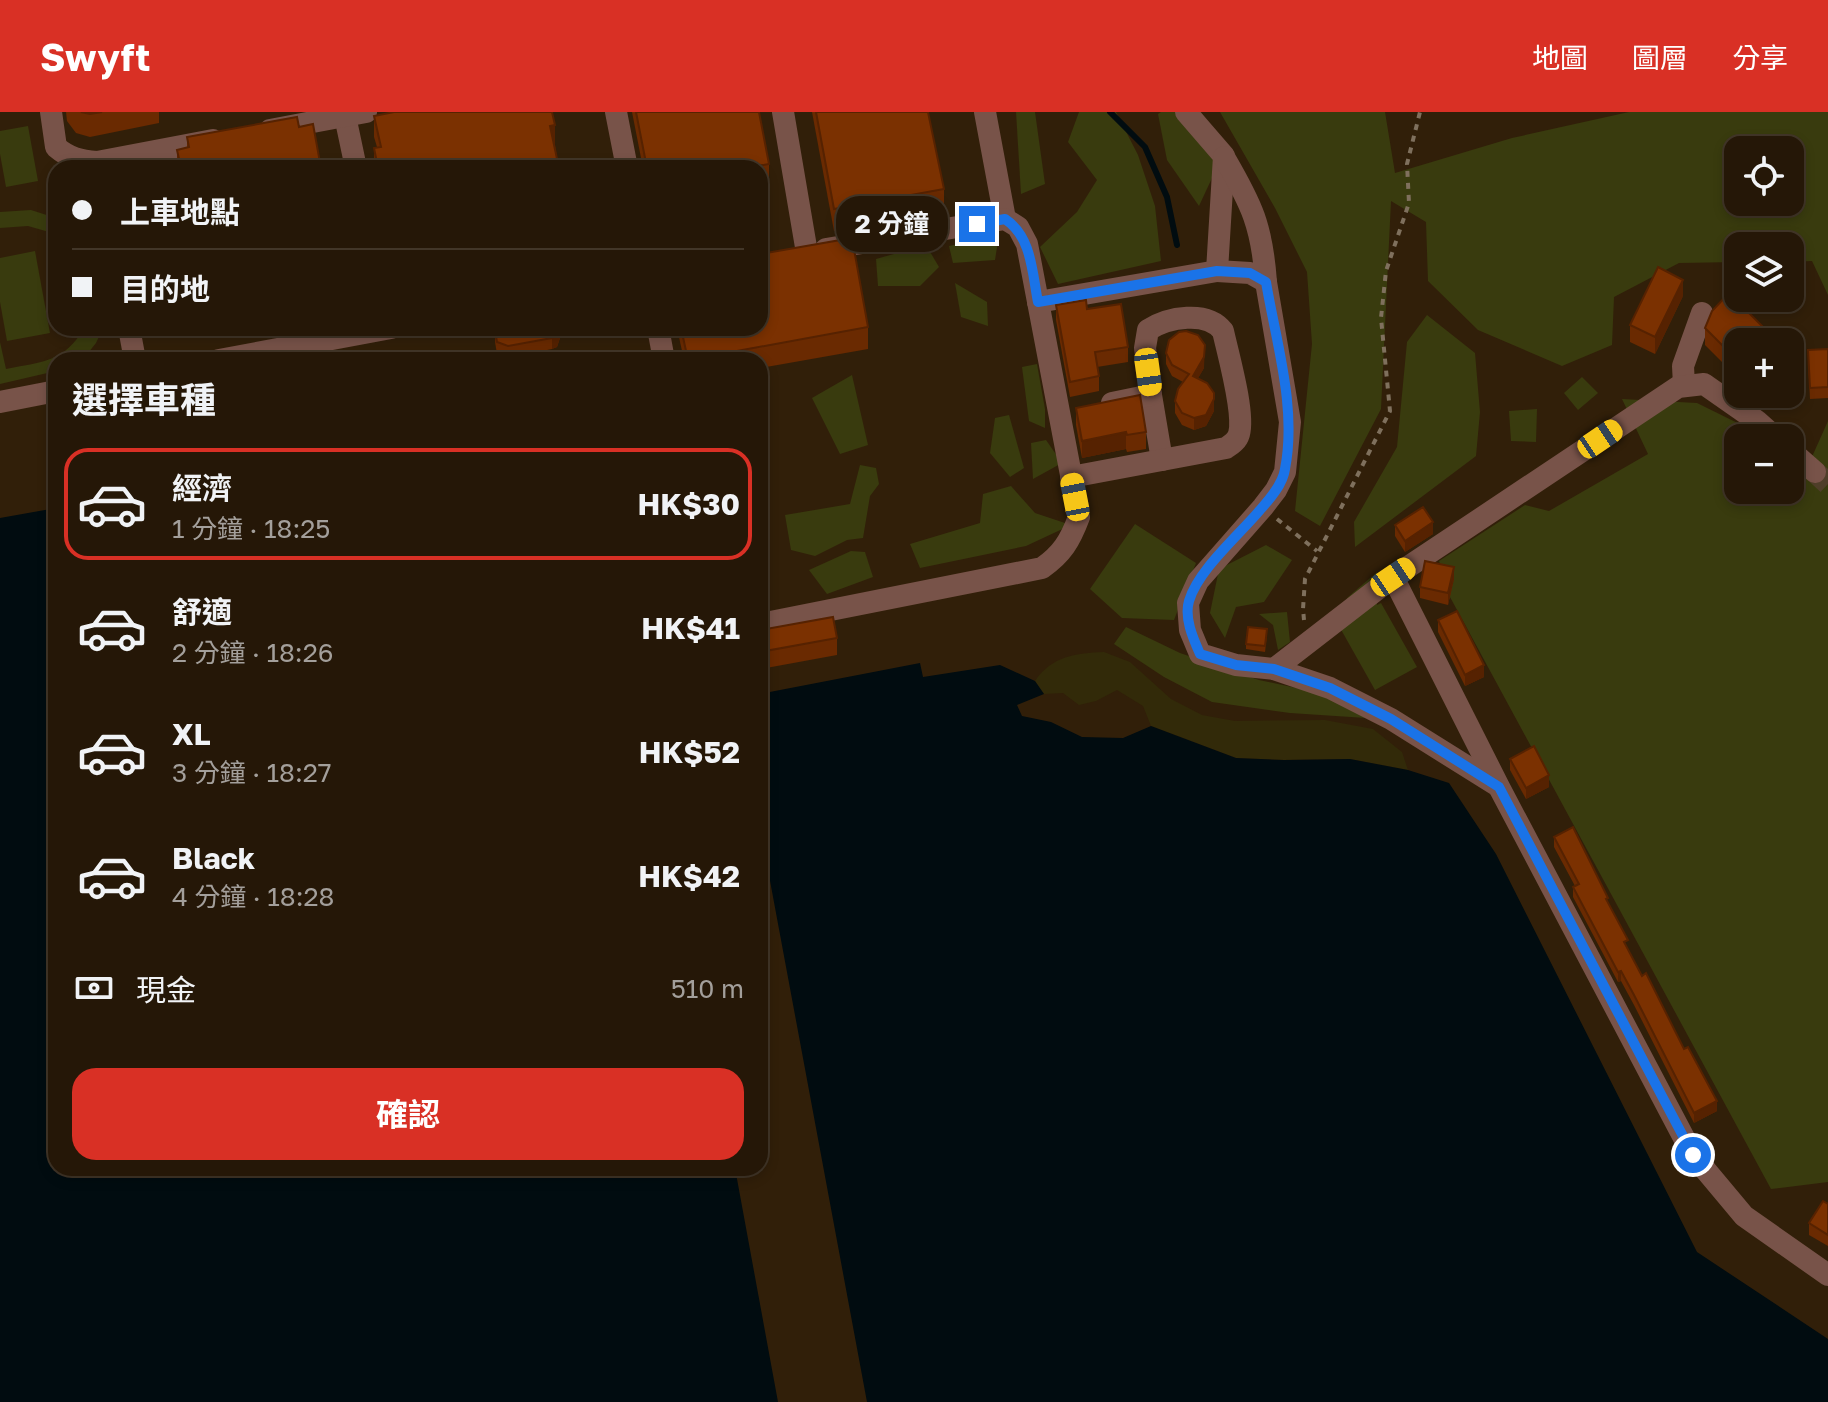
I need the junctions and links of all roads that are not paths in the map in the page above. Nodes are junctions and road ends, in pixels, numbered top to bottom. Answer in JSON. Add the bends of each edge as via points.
{"nodes":[{"id":1,"x":51,"y":112,"type":"edge"},
{"id":2,"x":616,"y":112,"type":"edge"},
{"id":3,"x":783,"y":112,"type":"edge"},
{"id":4,"x":985,"y":112,"type":"edge"},
{"id":5,"x":1186,"y":112,"type":"edge"},
{"id":6,"x":356,"y":114,"type":"edge"},
{"id":7,"x":1224,"y":156,"type":"junction"},
{"id":8,"x":79,"y":160,"type":"edge"},
{"id":9,"x":122,"y":160,"type":"edge"},
{"id":10,"x":356,"y":160,"type":"edge"},
{"id":11,"x":625,"y":160,"type":"edge"},
{"id":12,"x":1005,"y":219,"type":"junction"},
{"id":13,"x":1217,"y":271,"type":"junction"},
{"id":14,"x":1266,"y":282,"type":"junction"},
{"id":15,"x":1038,"y":302,"type":"junction"},
{"id":16,"x":1702,"y":313,"type":"dead end"},
{"id":17,"x":346,"y":336,"type":"edge"},
{"id":18,"x":262,"y":352,"type":"edge"},
{"id":19,"x":1684,"y":385,"type":"junction"},
{"id":20,"x":48,"y":393,"type":"edge"},
{"id":21,"x":1151,"y":395,"type":"junction"},
{"id":22,"x":0,"y":402,"type":"edge"},
{"id":23,"x":1073,"y":411,"type":"junction"},
{"id":24,"x":1760,"y":424,"type":"edge"},
{"id":25,"x":1162,"y":460,"type":"junction"},
{"id":26,"x":1804,"y":462,"type":"edge"},
{"id":27,"x":1815,"y":472,"type":"tunnel mouth"},
{"id":28,"x":1071,"y":477,"type":"junction"},
{"id":29,"x":1393,"y":577,"type":"junction"},
{"id":30,"x":768,"y":622,"type":"edge"},
{"id":31,"x":1274,"y":669,"type":"junction"},
{"id":32,"x":1499,"y":787,"type":"junction"},
{"id":33,"x":1828,"y":1275,"type":"edge"}],
"edges":[{"from":1,"to":8,"type":"lane","via":[[56,147]]},
{"from":2,"to":11,"type":"lane"},
{"from":3,"to":12,"type":"lane","via":[[799,254]]},
{"from":4,"to":12,"type":"lane"},
{"from":5,"to":7,"type":"lane"},
{"from":6,"to":9,"type":"lane"},
{"from":6,"to":10,"type":"lane"},
{"from":7,"to":13,"type":"lane"},
{"from":7,"to":14,"type":"lane","via":[[1249,200],[1263,240]]},
{"from":12,"to":15,"type":"lane","via":[[1018,227],[1027,244]]},
{"from":13,"to":14,"type":"lane","via":[[1250,273]]},
{"from":13,"to":15,"type":"lane"},
{"from":14,"to":31,"type":"lane","via":[[1290,422],[1285,472],[1263,507],[1198,581],[1188,603],[1190,630],[1200,654]]},
{"from":15,"to":23,"type":"lane"},
{"from":16,"to":19,"type":"lane","via":[[1683,366]]},
{"from":17,"to":18,"type":"lane"},
{"from":19,"to":24,"type":"lane","via":[[1704,384]]},
{"from":19,"to":29,"type":"lane"},
{"from":20,"to":22,"type":"lane"},
{"from":21,"to":23,"type":"lane"},
{"from":21,"to":25,"type":"lane"},
{"from":21,"to":25,"type":"lane","via":[[1148,330],[1194,318],[1217,323],[1223,331],[1239,434],[1226,448]]},
{"from":23,"to":28,"type":"lane"},
{"from":25,"to":28,"type":"lane"},
{"from":26,"to":27,"type":"lane"},
{"from":28,"to":30,"type":"lane","via":[[1079,517],[1060,555],[1042,568]]},
{"from":29,"to":31,"type":"lane"},
{"from":29,"to":32,"type":"lane"},
{"from":31,"to":32,"type":"lane","via":[[1330,688],[1391,719]]},
{"from":32,"to":33,"type":"lane","via":[[1693,1155],[1744,1216]]}]}
